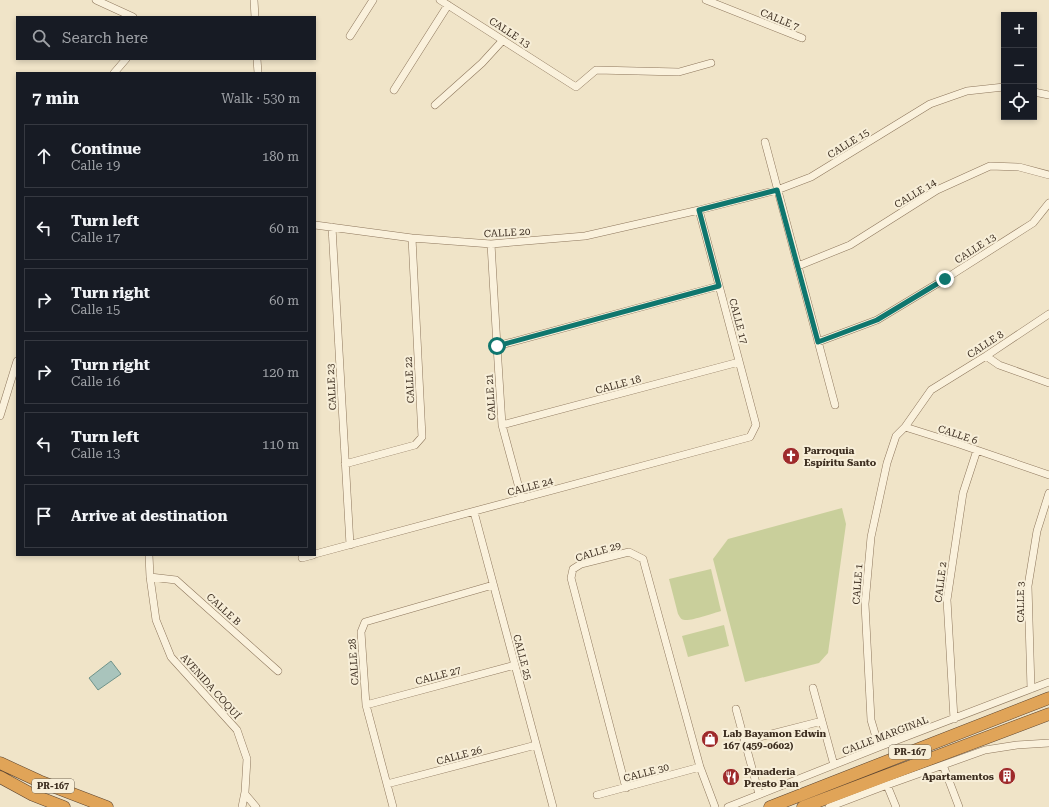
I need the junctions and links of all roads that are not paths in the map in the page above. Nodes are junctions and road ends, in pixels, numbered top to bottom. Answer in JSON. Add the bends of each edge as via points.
{"nodes":[{"id":1,"x":96,"y":0,"type":"edge"},
{"id":2,"x":254,"y":0,"type":"edge"},
{"id":3,"x":373,"y":0,"type":"edge"},
{"id":4,"x":440,"y":0,"type":"edge"},
{"id":5,"x":706,"y":0,"type":"edge"},
{"id":6,"x":448,"y":5,"type":"junction"},
{"id":7,"x":131,"y":16,"type":"edge"},
{"id":8,"x":255,"y":16,"type":"edge"},
{"id":9,"x":350,"y":36,"type":"dead end"},
{"id":10,"x":802,"y":38,"type":"dead end"},
{"id":11,"x":502,"y":40,"type":"junction"},
{"id":12,"x":125,"y":60,"type":"edge"},
{"id":13,"x":257,"y":60,"type":"edge"},
{"id":14,"x":711,"y":63,"type":"dead end"},
{"id":15,"x":115,"y":72,"type":"edge"},
{"id":16,"x":258,"y":72,"type":"edge"},
{"id":17,"x":1001,"y":87,"type":"edge"},
{"id":18,"x":394,"y":90,"type":"dead end"},
{"id":19,"x":1037,"y":93,"type":"edge"},
{"id":20,"x":1049,"y":95,"type":"edge"},
{"id":21,"x":435,"y":105,"type":"dead end"},
{"id":22,"x":765,"y":142,"type":"dead end"},
{"id":23,"x":1049,"y":175,"type":"edge"},
{"id":24,"x":777,"y":190,"type":"junction"},
{"id":25,"x":1049,"y":203,"type":"edge"},
{"id":26,"x":699,"y":210,"type":"junction"},
{"id":27,"x":316,"y":225,"type":"edge"},
{"id":28,"x":332,"y":227,"type":"junction"},
{"id":29,"x":412,"y":238,"type":"junction"},
{"id":30,"x":491,"y":244,"type":"junction"},
{"id":31,"x":798,"y":266,"type":"junction"},
{"id":32,"x":719,"y":286,"type":"junction"},
{"id":33,"x":1049,"y":314,"type":"edge"},
{"id":34,"x":818,"y":342,"type":"junction"},
{"id":35,"x":497,"y":346,"type":"junction"},
{"id":36,"x":986,"y":356,"type":"junction"},
{"id":37,"x":739,"y":362,"type":"junction"},
{"id":38,"x":16,"y":364,"type":"edge"},
{"id":39,"x":1049,"y":383,"type":"edge"},
{"id":40,"x":835,"y":405,"type":"dead end"},
{"id":41,"x":0,"y":416,"type":"edge"},
{"id":42,"x":502,"y":425,"type":"junction"},
{"id":43,"x":904,"y":427,"type":"junction"},
{"id":44,"x":750,"y":437,"type":"joint"},
{"id":45,"x":977,"y":450,"type":"junction"},
{"id":46,"x":345,"y":464,"type":"junction"},
{"id":47,"x":1049,"y":475,"type":"edge"},
{"id":48,"x":1049,"y":493,"type":"edge"},
{"id":49,"x":522,"y":499,"type":"junction"},
{"id":50,"x":474,"y":512,"type":"junction"},
{"id":51,"x":350,"y":545,"type":"junction"},
{"id":52,"x":316,"y":554,"type":"edge"},
{"id":53,"x":149,"y":556,"type":"edge"},
{"id":54,"x":310,"y":556,"type":"edge"},
{"id":55,"x":302,"y":558,"type":"dead end"},
{"id":56,"x":150,"y":577,"type":"junction"},
{"id":57,"x":493,"y":585,"type":"junction"},
{"id":58,"x":515,"y":665,"type":"junction"},
{"id":59,"x":278,"y":671,"type":"dead end"},
{"id":60,"x":1049,"y":682,"type":"edge"},
{"id":61,"x":813,"y":688,"type":"dead end"},
{"id":62,"x":1031,"y":689,"type":"junction"},
{"id":63,"x":1049,"y":698,"type":"edge"},
{"id":64,"x":366,"y":705,"type":"junction"},
{"id":65,"x":736,"y":709,"type":"dead end"},
{"id":66,"x":1049,"y":714,"type":"edge"},
{"id":67,"x":954,"y":719,"type":"junction"},
{"id":68,"x":822,"y":720,"type":"junction"},
{"id":69,"x":744,"y":741,"type":"junction"},
{"id":70,"x":1049,"y":743,"type":"edge"},
{"id":71,"x":536,"y":745,"type":"junction"},
{"id":72,"x":879,"y":747,"type":"junction"},
{"id":73,"x":0,"y":763,"type":"edge"},
{"id":74,"x":834,"y":765,"type":"junction"},
{"id":75,"x":943,"y":765,"type":"junction"},
{"id":76,"x":700,"y":767,"type":"junction"},
{"id":77,"x":0,"y":777,"type":"edge"},
{"id":78,"x":387,"y":784,"type":"junction"},
{"id":79,"x":887,"y":784,"type":"junction"},
{"id":80,"x":626,"y":788,"type":"junction"},
{"id":81,"x":245,"y":794,"type":"junction"},
{"id":82,"x":759,"y":794,"type":"junction"},
{"id":83,"x":597,"y":796,"type":"dead end"},
{"id":84,"x":64,"y":807,"type":"edge"},
{"id":85,"x":107,"y":807,"type":"edge"},
{"id":86,"x":242,"y":807,"type":"edge"},
{"id":87,"x":256,"y":807,"type":"edge"},
{"id":88,"x":393,"y":807,"type":"edge"},
{"id":89,"x":553,"y":807,"type":"edge"},
{"id":90,"x":715,"y":807,"type":"edge"},
{"id":91,"x":728,"y":807,"type":"edge"},
{"id":92,"x":770,"y":807,"type":"edge"},
{"id":93,"x":803,"y":807,"type":"edge"},
{"id":94,"x":829,"y":807,"type":"edge"},
{"id":95,"x":896,"y":807,"type":"edge"},
{"id":96,"x":959,"y":807,"type":"edge"}],
"edges":[{"from":1,"to":7,"type":"street"},
{"from":2,"to":8,"type":"street"},
{"from":3,"to":9,"type":"street"},
{"from":4,"to":6,"type":"street","name":"CALLE 13"},
{"from":5,"to":10,"type":"street","name":"CALLE 7"},
{"from":6,"to":11,"type":"street","name":"CALLE 13"},
{"from":6,"to":18,"type":"street"},
{"from":11,"to":14,"type":"street","name":"CALLE 13","via":[[576,86],[596,70],[679,72]]},
{"from":11,"to":21,"type":"street","via":[[482,63]]},
{"from":12,"to":15,"type":"street"},
{"from":13,"to":16,"type":"street"},
{"from":17,"to":24,"type":"street","name":"CALLE 15","via":[[967,91],[930,104],[811,177]]},
{"from":19,"to":20,"type":"street"},
{"from":22,"to":24,"type":"street"},
{"from":23,"to":31,"type":"street","name":"CALLE 14","via":[[1019,167],[990,166],[937,190],[850,245]]},
{"from":24,"to":26,"type":"street","name":"CALLE 15"},
{"from":24,"to":31,"type":"street"},
{"from":25,"to":34,"type":"street","name":"CALLE 13","via":[[1033,223],[877,320]]},
{"from":26,"to":30,"type":"street","name":"CALLE 20","via":[[585,236]]},
{"from":26,"to":32,"type":"street","name":"CALLE 17"},
{"from":27,"to":28,"type":"street","name":"CALLE 20"},
{"from":28,"to":29,"type":"street","name":"CALLE 20"},
{"from":28,"to":46,"type":"street","name":"CALLE 23"},
{"from":29,"to":30,"type":"street","name":"CALLE 20"},
{"from":29,"to":46,"type":"street","name":"CALLE 22","via":[[422,437],[414,445]]},
{"from":30,"to":35,"type":"street","name":"CALLE 21"},
{"from":31,"to":34,"type":"street"},
{"from":32,"to":35,"type":"street"},
{"from":32,"to":37,"type":"street","name":"CALLE 17"},
{"from":33,"to":36,"type":"street","name":"CALLE 8"},
{"from":34,"to":40,"type":"street"},
{"from":35,"to":42,"type":"street","name":"CALLE 21"},
{"from":36,"to":39,"type":"street","via":[[998,366]]},
{"from":36,"to":43,"type":"street","name":"CALLE 8","via":[[931,390]]},
{"from":37,"to":42,"type":"street","name":"CALLE 18"},
{"from":37,"to":44,"type":"street","name":"CALLE 17","via":[[756,425]]},
{"from":38,"to":41,"type":"street"},
{"from":42,"to":49,"type":"street","name":"CALLE 21"},
{"from":43,"to":45,"type":"street","name":"CALLE 6"},
{"from":43,"to":72,"type":"street","name":"CALLE 1","via":[[896,436],[885,471],[871,537],[865,604],[871,720]]},
{"from":44,"to":49,"type":"street","name":"CALLE 24"},
{"from":45,"to":47,"type":"street","name":"CALLE 6"},
{"from":45,"to":67,"type":"street","name":"CALLE 2","via":[[963,493],[947,600]]},
{"from":46,"to":51,"type":"street","name":"CALLE 23"},
{"from":48,"to":62,"type":"street","name":"CALLE 3","via":[[1037,531],[1028,586]]},
{"from":49,"to":50,"type":"street","name":"CALLE 24"},
{"from":50,"to":51,"type":"street","name":"CALLE 24"},
{"from":50,"to":57,"type":"street","name":"CALLE 25"},
{"from":51,"to":52,"type":"street","name":"CALLE 24"},
{"from":53,"to":56,"type":"street","name":"AVENIDA COQUÍ"},
{"from":54,"to":55,"type":"street","name":"CALLE 24"},
{"from":56,"to":59,"type":"street","name":"CALLE B","via":[[176,580]]},
{"from":56,"to":81,"type":"street","name":"AVENIDA COQUÍ","via":[[156,620],[171,657],[237,730],[247,758]]},
{"from":57,"to":58,"type":"street","name":"CALLE 25"},
{"from":57,"to":64,"type":"street","name":"CALLE 28","via":[[365,622],[361,632]]},
{"from":58,"to":64,"type":"street","name":"CALLE 27"},
{"from":58,"to":71,"type":"street","name":"CALLE 25"},
{"from":60,"to":62,"type":"street","name":"CALLE MARGINAL"},
{"from":61,"to":68,"type":"street"},
{"from":62,"to":67,"type":"street","name":"CALLE MARGINAL"},
{"from":63,"to":92,"type":"highway","number":"PR-167"},
{"from":64,"to":78,"type":"street","name":"CALLE 28"},
{"from":65,"to":69,"type":"street"},
{"from":66,"to":93,"type":"highway","number":"PR-167"},
{"from":67,"to":72,"type":"street","name":"CALLE MARGINAL"},
{"from":68,"to":69,"type":"street"},
{"from":68,"to":74,"type":"street"},
{"from":69,"to":82,"type":"street"},
{"from":70,"to":75,"type":"street","via":[[985,750]]},
{"from":71,"to":78,"type":"street","name":"CALLE 26"},
{"from":71,"to":89,"type":"street","name":"CALLE 25"},
{"from":72,"to":74,"type":"street","name":"CALLE MARGINAL"},
{"from":73,"to":85,"type":"highway","number":"PR-167"},
{"from":74,"to":82,"type":"street","name":"CALLE MARGINAL"},
{"from":75,"to":79,"type":"street"},
{"from":75,"to":96,"type":"street"},
{"from":76,"to":80,"type":"street","name":"CALLE 30"},
{"from":76,"to":80,"type":"street","name":"CALLE 29","via":[[643,559],[629,552],[581,564],[573,569],[570,578]]},
{"from":76,"to":90,"type":"street","name":"CALLE 29"},
{"from":77,"to":84,"type":"highway","number":"PR-167","via":[[33,795]]},
{"from":78,"to":88,"type":"street","name":"CALLE 28"},
{"from":79,"to":94,"type":"street"},
{"from":79,"to":95,"type":"street"},
{"from":80,"to":83,"type":"street","name":"CALLE 30"},
{"from":81,"to":86,"type":"street","name":"AVENIDA COQUÍ"},
{"from":81,"to":87,"type":"street"},
{"from":82,"to":91,"type":"street","name":"CALLE MARGINAL"}]}
